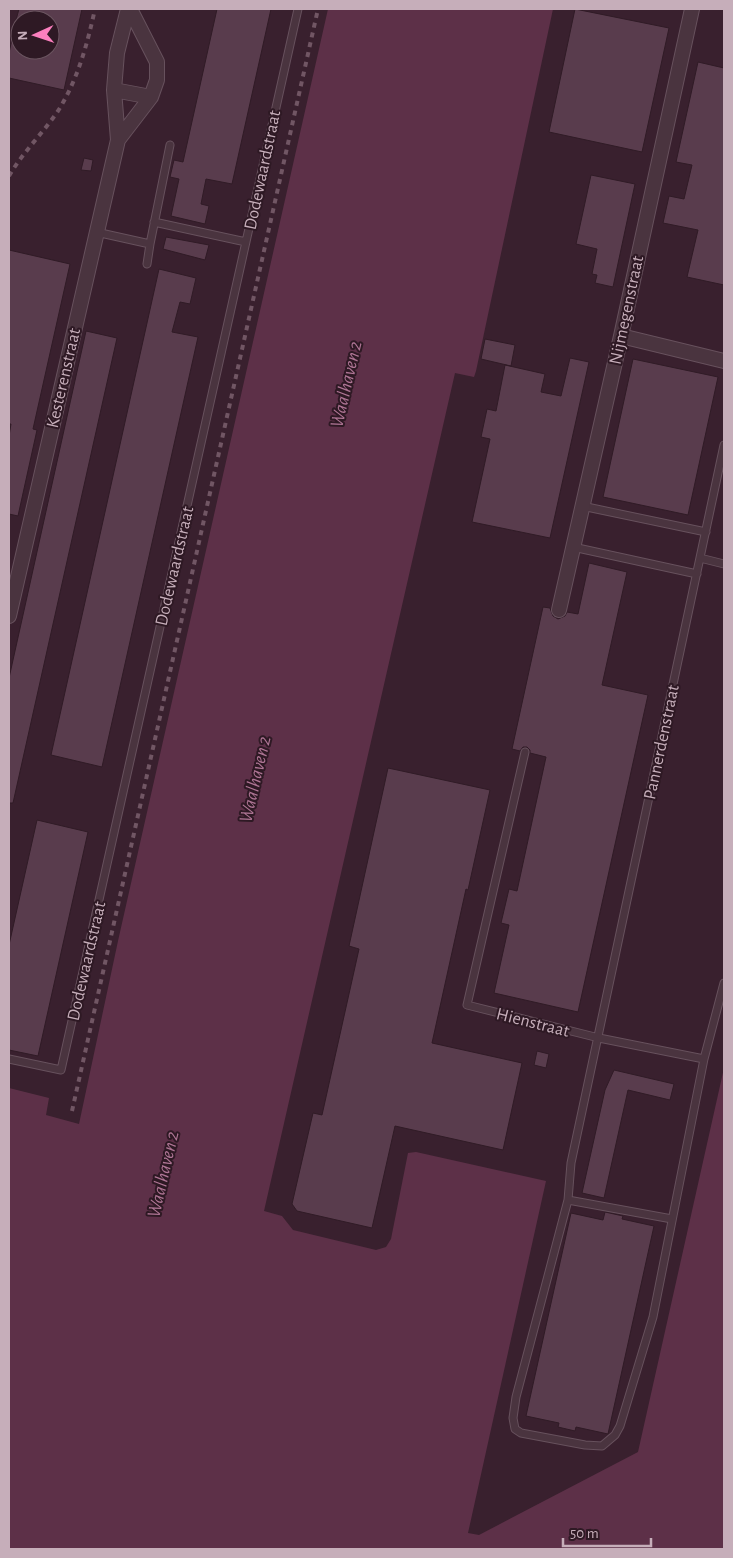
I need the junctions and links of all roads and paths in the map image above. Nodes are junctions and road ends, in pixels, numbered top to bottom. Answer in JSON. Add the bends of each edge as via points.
{"nodes":[{"id":1,"x":129,"y":9,"type":"edge"},
{"id":2,"x":298,"y":9,"type":"edge"},
{"id":3,"x":692,"y":9,"type":"edge"},
{"id":4,"x":114,"y":90,"type":"junction"},
{"id":5,"x":151,"y":97,"type":"junction"},
{"id":6,"x":118,"y":140,"type":"junction"},
{"id":7,"x":170,"y":145,"type":"dead end"},
{"id":8,"x":154,"y":222,"type":"junction"},
{"id":9,"x":96,"y":232,"type":"junction"},
{"id":10,"x":246,"y":242,"type":"junction"},
{"id":11,"x":150,"y":244,"type":"junction"},
{"id":12,"x":147,"y":264,"type":"dead end"},
{"id":13,"x":621,"y":336,"type":"junction"},
{"id":14,"x":724,"y":362,"type":"edge"},
{"id":15,"x":724,"y":445,"type":"edge"},
{"id":16,"x":582,"y":506,"type":"junction"},
{"id":17,"x":706,"y":532,"type":"junction"},
{"id":18,"x":573,"y":547,"type":"junction"},
{"id":19,"x":700,"y":558,"type":"junction"},
{"id":20,"x":724,"y":564,"type":"edge"},
{"id":21,"x":697,"y":574,"type":"junction"},
{"id":22,"x":558,"y":610,"type":"dead end"},
{"id":23,"x":9,"y":616,"type":"edge"},
{"id":24,"x":525,"y":752,"type":"dead end"},
{"id":25,"x":724,"y":983,"type":"edge"},
{"id":26,"x":599,"y":1038,"type":"junction"},
{"id":27,"x":9,"y":1059,"type":"edge"},
{"id":28,"x":704,"y":1059,"type":"junction"},
{"id":29,"x":568,"y":1200,"type":"junction"},
{"id":30,"x":672,"y":1219,"type":"junction"}],
"edges":[{"from":1,"to":4,"type":"street","name":"Kesterenstraat","via":[[117,53]]},
{"from":1,"to":5,"type":"street","name":"Kesterenstraat","via":[[157,62],[157,80]]},
{"from":2,"to":10,"type":"lane","name":"Dodewaardstraat"},
{"from":3,"to":13,"type":"street","name":"Nijmegenstraat"},
{"from":4,"to":5,"type":"street"},
{"from":4,"to":6,"type":"street","name":"Kesterenstraat"},
{"from":5,"to":6,"type":"street","name":"Kesterenstraat"},
{"from":6,"to":9,"type":"street","name":"Kesterenstraat"},
{"from":7,"to":8,"type":"lane"},
{"from":8,"to":10,"type":"lane"},
{"from":8,"to":11,"type":"lane"},
{"from":9,"to":11,"type":"lane"},
{"from":9,"to":23,"type":"street","name":"Kesterenstraat"},
{"from":10,"to":27,"type":"lane","name":"Dodewaardstraat","via":[[61,1070]]},
{"from":11,"to":12,"type":"lane"},
{"from":13,"to":14,"type":"street"},
{"from":13,"to":16,"type":"street","name":"Nijmegenstraat"},
{"from":15,"to":17,"type":"lane","name":"Pannerdenstraat"},
{"from":16,"to":17,"type":"lane"},
{"from":16,"to":18,"type":"street","name":"Nijmegenstraat"},
{"from":17,"to":19,"type":"lane","name":"Pannerdenstraat"},
{"from":18,"to":21,"type":"lane"},
{"from":18,"to":22,"type":"street","name":"Nijmegenstraat"},
{"from":19,"to":20,"type":"lane"},
{"from":19,"to":21,"type":"lane","name":"Pannerdenstraat"},
{"from":21,"to":26,"type":"lane","name":"Pannerdenstraat"},
{"from":24,"to":26,"type":"lane","name":"Hienstraat","via":[[467,1005]]},
{"from":25,"to":28,"type":"lane"},
{"from":26,"to":28,"type":"lane","name":"Hienstraat"},
{"from":26,"to":29,"type":"lane","name":"Pannerdenstraat","via":[[571,1163]]},
{"from":28,"to":30,"type":"lane"},
{"from":29,"to":30,"type":"lane"},
{"from":29,"to":30,"type":"lane","name":"Pannerdenstraat","via":[[516,1397],[513,1418],[515,1428],[521,1434],[602,1446],[615,1435],[653,1317]]}]}
